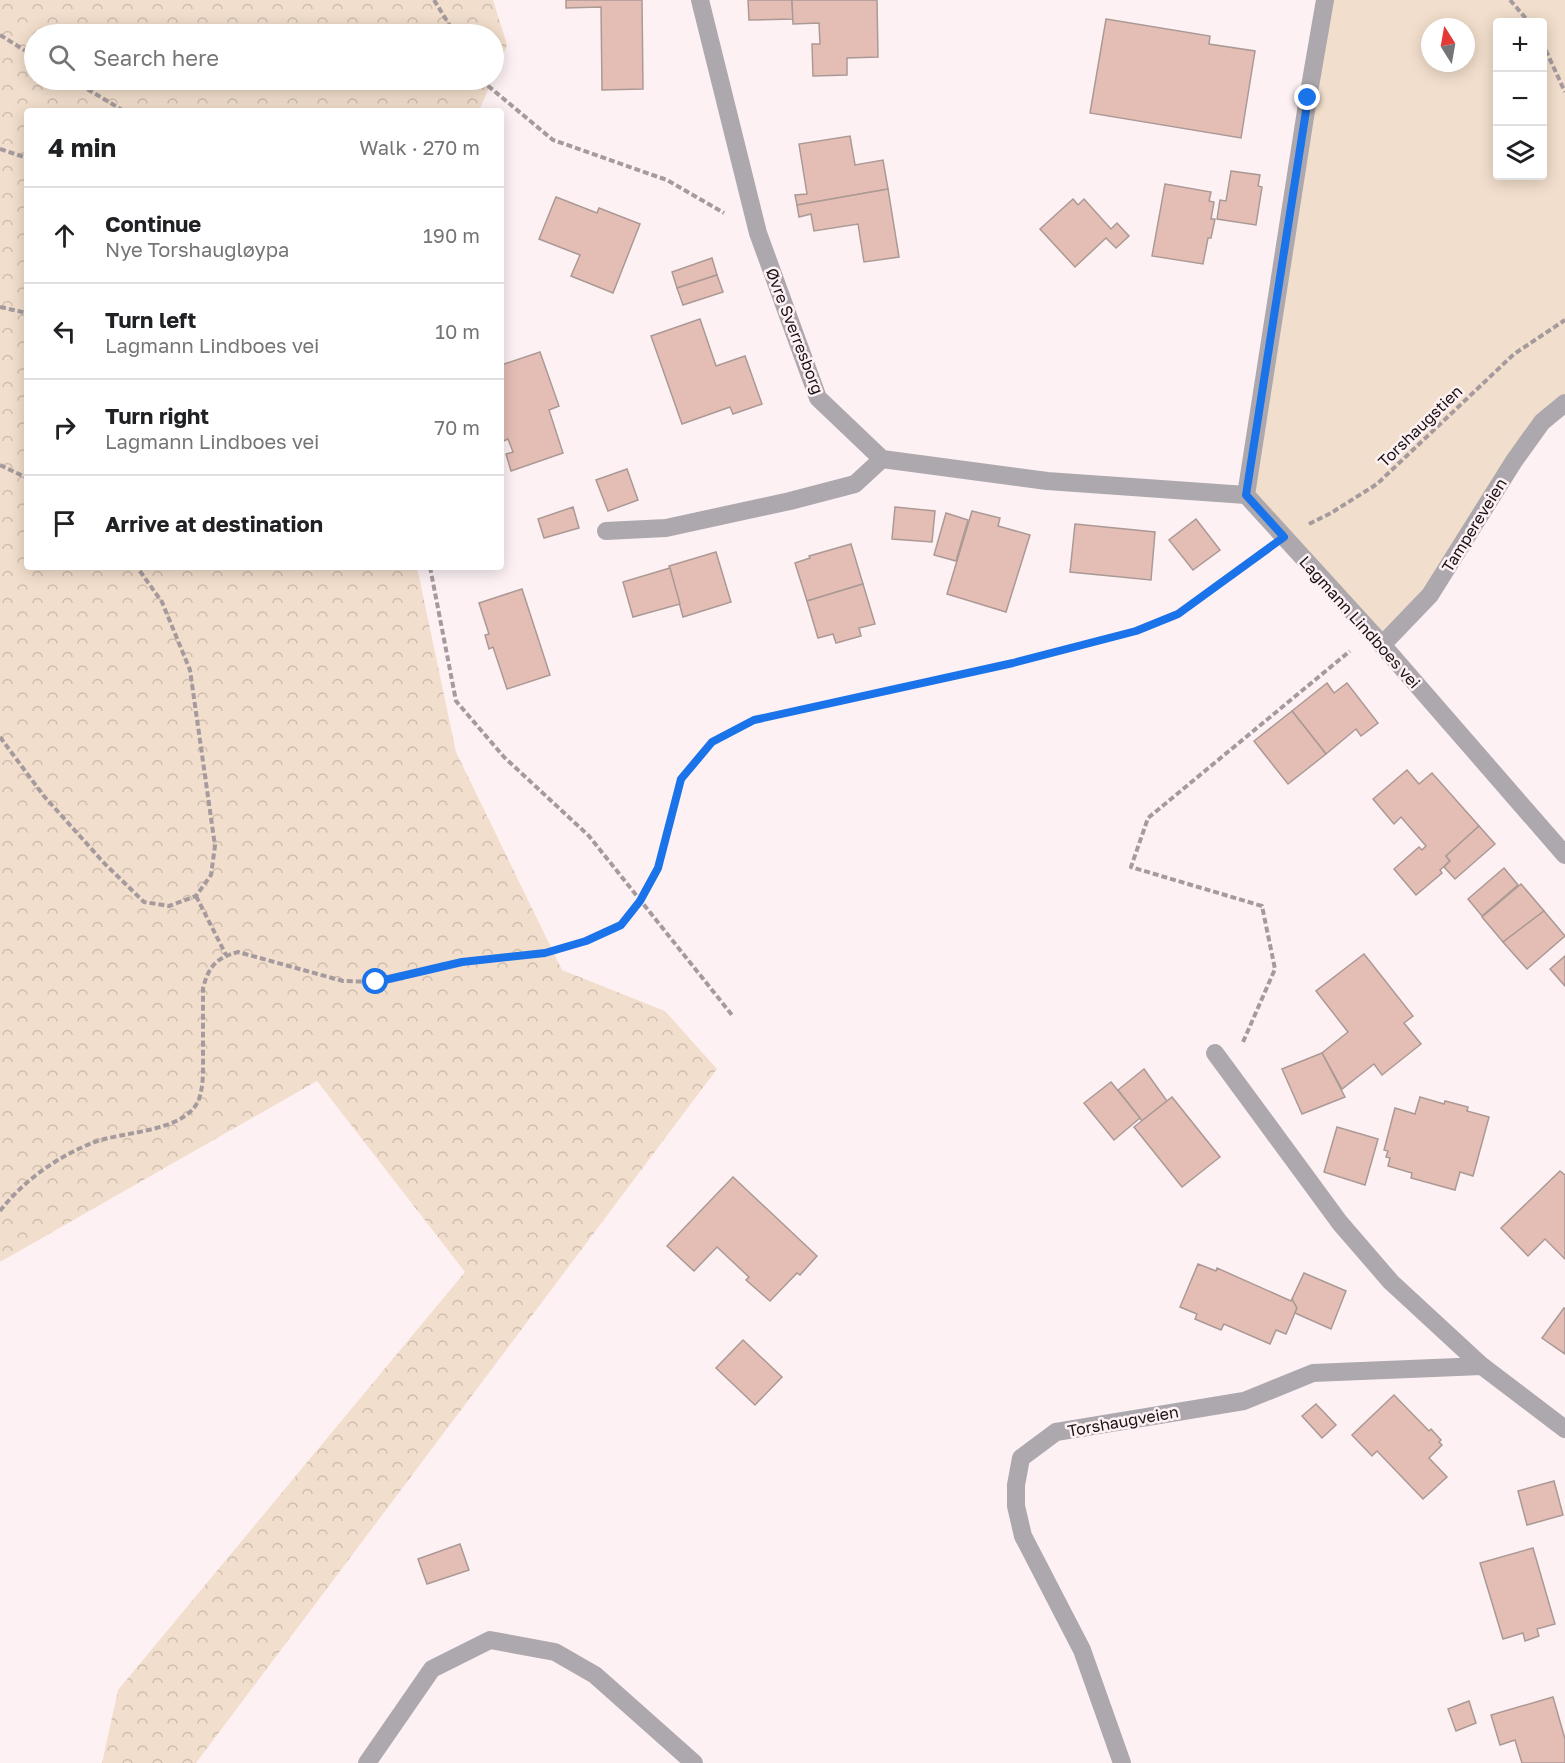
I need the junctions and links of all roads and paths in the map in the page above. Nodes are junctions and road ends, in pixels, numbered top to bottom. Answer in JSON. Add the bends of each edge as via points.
{"nodes":[{"id":1,"x":434,"y":0,"type":"edge"},
{"id":2,"x":700,"y":0,"type":"edge"},
{"id":3,"x":1325,"y":0,"type":"edge"},
{"id":4,"x":1510,"y":0,"type":"edge"},
{"id":5,"x":1525,"y":18,"type":"edge"},
{"id":6,"x":448,"y":24,"type":"edge"},
{"id":7,"x":0,"y":35,"type":"edge"},
{"id":8,"x":24,"y":50,"type":"edge"},
{"id":9,"x":1547,"y":53,"type":"edge"},
{"id":10,"x":89,"y":90,"type":"edge"},
{"id":11,"x":494,"y":90,"type":"edge"},
{"id":12,"x":1565,"y":92,"type":"edge"},
{"id":13,"x":119,"y":108,"type":"edge"},
{"id":14,"x":0,"y":149,"type":"edge"},
{"id":15,"x":24,"y":157,"type":"edge"},
{"id":16,"x":758,"y":234,"type":"junction"},
{"id":17,"x":0,"y":307,"type":"edge"},
{"id":18,"x":24,"y":313,"type":"edge"},
{"id":19,"x":1565,"y":320,"type":"edge"},
{"id":20,"x":1565,"y":404,"type":"edge"},
{"id":21,"x":882,"y":459,"type":"junction"},
{"id":22,"x":0,"y":465,"type":"edge"},
{"id":23,"x":24,"y":477,"type":"edge"},
{"id":24,"x":1246,"y":495,"type":"junction"},
{"id":25,"x":606,"y":531,"type":"dead end"},
{"id":26,"x":1284,"y":537,"type":"junction"},
{"id":27,"x":140,"y":570,"type":"edge"},
{"id":28,"x":430,"y":570,"type":"edge"},
{"id":29,"x":1376,"y":639,"type":"junction"},
{"id":30,"x":0,"y":737,"type":"edge"},
{"id":31,"x":1565,"y":855,"type":"edge"},
{"id":32,"x":196,"y":896,"type":"junction"},
{"id":33,"x":640,"y":901,"type":"junction"},
{"id":34,"x":226,"y":956,"type":"junction"},
{"id":35,"x":732,"y":1015,"type":"dead end"},
{"id":36,"x":1215,"y":1053,"type":"dead end"},
{"id":37,"x":1238,"y":1087,"type":"junction"},
{"id":38,"x":0,"y":1211,"type":"edge"},
{"id":39,"x":1482,"y":1366,"type":"junction"},
{"id":40,"x":1565,"y":1429,"type":"edge"},
{"id":41,"x":367,"y":1763,"type":"edge"},
{"id":42,"x":694,"y":1763,"type":"edge"},
{"id":43,"x":1122,"y":1763,"type":"edge"}],
"edges":[{"from":1,"to":6,"type":"path"},
{"from":2,"to":16,"type":"street","name":"Øvre Sverresborg"},
{"from":3,"to":24,"type":"street"},
{"from":4,"to":5,"type":"path"},
{"from":7,"to":8,"type":"path"},
{"from":9,"to":12,"type":"path"},
{"from":10,"to":13,"type":"path"},
{"from":11,"to":16,"type":"path","via":[[553,140],[666,180]]},
{"from":14,"to":15,"type":"path"},
{"from":16,"to":21,"type":"street","name":"Øvre Sverresborg","via":[[818,398]]},
{"from":17,"to":18,"type":"path"},
{"from":19,"to":26,"type":"path","name":"Torshaugstien","via":[[1514,354],[1377,484]]},
{"from":20,"to":29,"type":"street","name":"Tampereveien","via":[[1542,422],[1514,461],[1431,595]]},
{"from":21,"to":24,"type":"street","via":[[1047,482]]},
{"from":21,"to":25,"type":"street","via":[[855,484],[844,487],[666,528]]},
{"from":22,"to":23,"type":"path"},
{"from":24,"to":26,"type":"street","name":"Lagmann Lindboes vei"},
{"from":26,"to":29,"type":"street","name":"Lagmann Lindboes vei"},
{"from":26,"to":33,"type":"path","name":"Torshaugstien","via":[[1178,614],[1136,631],[1013,663],[754,720],[712,742],[681,779],[658,868]]},
{"from":27,"to":32,"type":"path","via":[[162,602],[190,670],[215,846],[210,875]]},
{"from":28,"to":33,"type":"path","via":[[456,701],[504,758],[589,836]]},
{"from":29,"to":31,"type":"street","name":"Lagmann Lindboes vei"},
{"from":29,"to":37,"type":"path","via":[[1326,673],[1148,818],[1131,867],[1262,906],[1275,969],[1243,1039]]},
{"from":30,"to":32,"type":"path","via":[[43,795],[144,902],[169,906]]},
{"from":32,"to":34,"type":"path"},
{"from":33,"to":34,"type":"path","name":"Torshaugstien","via":[[621,925],[586,941],[545,953],[462,962],[376,982],[343,981],[238,952]]},
{"from":33,"to":35,"type":"path"},
{"from":34,"to":38,"type":"path","via":[[215,962],[202,988],[202,1084],[199,1101],[188,1114],[160,1127],[93,1142],[47,1167]]},
{"from":36,"to":37,"type":"street"},
{"from":37,"to":39,"type":"street","via":[[1340,1223],[1391,1282]]},
{"from":39,"to":40,"type":"street"},
{"from":39,"to":43,"type":"street","name":"Torshaugveien","via":[[1313,1373],[1244,1401],[1056,1432],[1021,1458],[1016,1506],[1023,1536],[1082,1650]]},
{"from":41,"to":42,"type":"street","via":[[432,1669],[490,1640],[555,1653],[595,1675]]}]}
